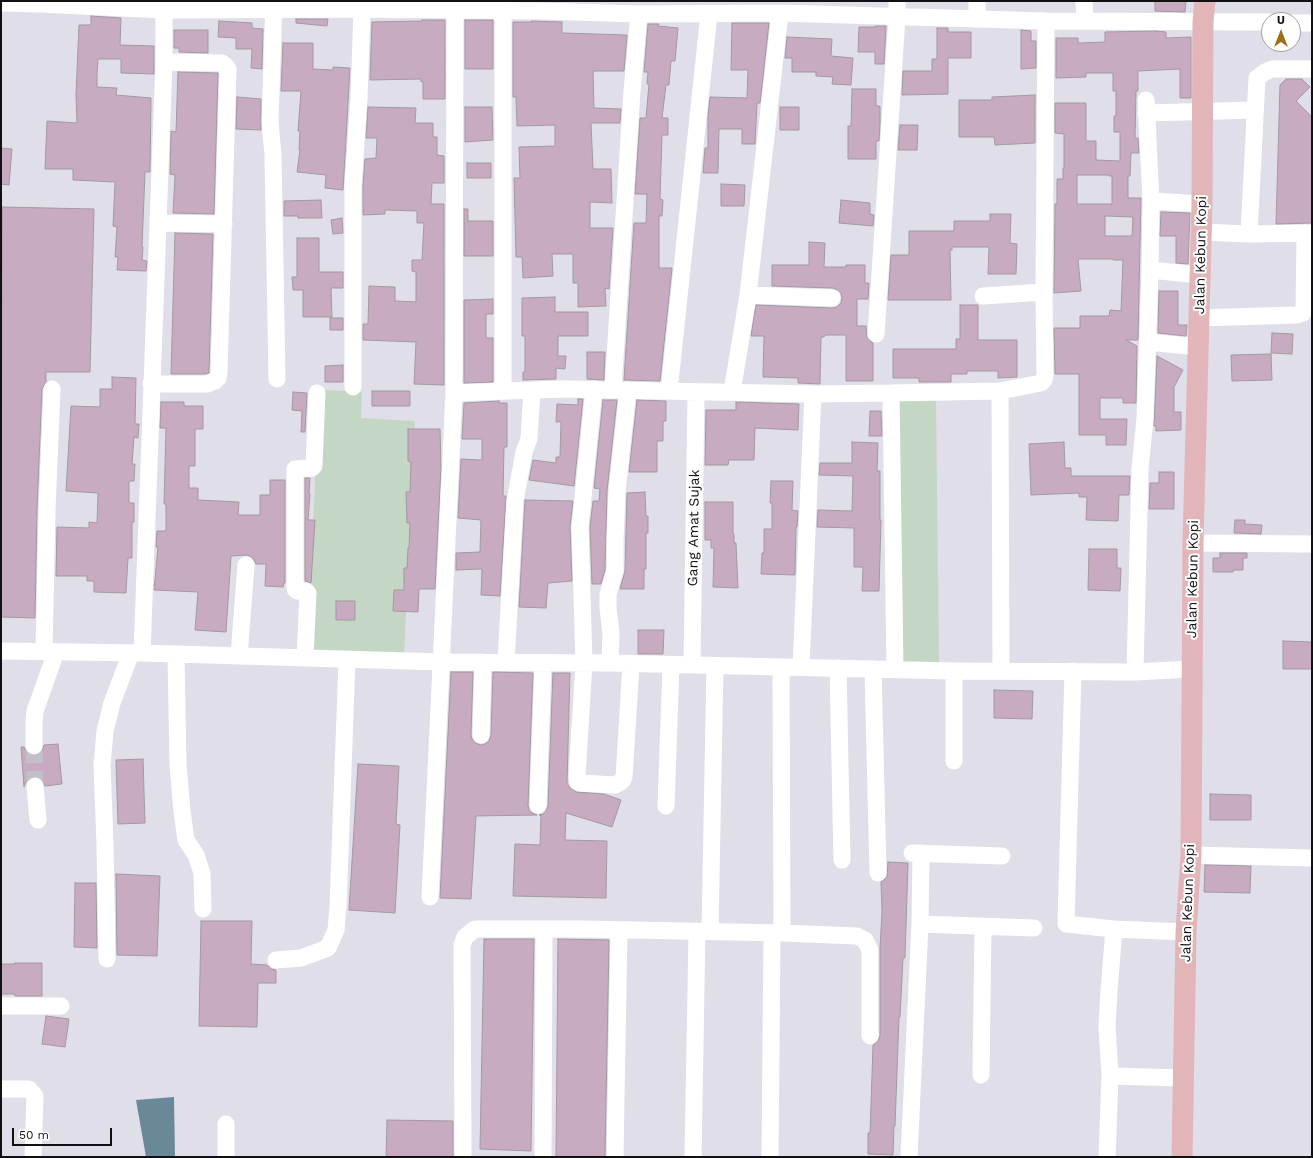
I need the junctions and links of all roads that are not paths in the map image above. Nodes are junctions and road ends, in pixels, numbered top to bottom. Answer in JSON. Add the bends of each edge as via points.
{"nodes":[{"id":1,"x":977,"y":1,"type":"edge"},
{"id":2,"x":1084,"y":1,"type":"edge"},
{"id":3,"x":1205,"y":1,"type":"edge"},
{"id":4,"x":41,"y":2,"type":"edge"},
{"id":5,"x":1,"y":3,"type":"edge"},
{"id":6,"x":128,"y":4,"type":"edge"},
{"id":7,"x":218,"y":5,"type":"edge"},
{"id":8,"x":274,"y":5,"type":"edge"},
{"id":9,"x":437,"y":6,"type":"edge"},
{"id":10,"x":543,"y":6,"type":"edge"},
{"id":11,"x":351,"y":7,"type":"edge"},
{"id":12,"x":762,"y":7,"type":"edge"},
{"id":13,"x":810,"y":8,"type":"edge"},
{"id":14,"x":897,"y":9,"type":"edge"},
{"id":15,"x":164,"y":10,"type":"junction"},
{"id":16,"x":503,"y":10,"type":"junction"},
{"id":17,"x":630,"y":10,"type":"edge"},
{"id":18,"x":699,"y":10,"type":"edge"},
{"id":19,"x":455,"y":11,"type":"junction"},
{"id":20,"x":780,"y":13,"type":"junction"},
{"id":21,"x":977,"y":19,"type":"junction"},
{"id":22,"x":1046,"y":21,"type":"junction"},
{"id":23,"x":1085,"y":21,"type":"junction"},
{"id":24,"x":1203,"y":22,"type":"junction"},
{"id":25,"x":1261,"y":22,"type":"edge"},
{"id":26,"x":1301,"y":23,"type":"edge"},
{"id":27,"x":1312,"y":23,"type":"edge"},
{"id":28,"x":164,"y":62,"type":"junction"},
{"id":29,"x":1312,"y":68,"type":"edge"},
{"id":30,"x":1255,"y":110,"type":"junction"},
{"id":31,"x":1202,"y":112,"type":"junction"},
{"id":32,"x":1151,"y":202,"type":"junction"},
{"id":33,"x":1202,"y":204,"type":"junction"},
{"id":34,"x":158,"y":223,"type":"junction"},
{"id":35,"x":224,"y":224,"type":"junction"},
{"id":36,"x":1201,"y":232,"type":"junction"},
{"id":37,"x":1308,"y":233,"type":"edge"},
{"id":38,"x":1249,"y":234,"type":"junction"},
{"id":39,"x":1150,"y":270,"type":"junction"},
{"id":40,"x":1200,"y":275,"type":"junction"},
{"id":41,"x":1044,"y":292,"type":"junction"},
{"id":42,"x":748,"y":295,"type":"junction"},
{"id":43,"x":983,"y":296,"type":"dead end"},
{"id":44,"x":832,"y":298,"type":"dead end"},
{"id":45,"x":1199,"y":318,"type":"junction"},
{"id":46,"x":876,"y":334,"type":"dead end"},
{"id":47,"x":1148,"y":342,"type":"junction"},
{"id":48,"x":1198,"y":347,"type":"junction"},
{"id":49,"x":277,"y":379,"type":"dead end"},
{"id":50,"x":151,"y":384,"type":"junction"},
{"id":51,"x":353,"y":387,"type":"dead end"},
{"id":52,"x":52,"y":389,"type":"dead end"},
{"id":53,"x":532,"y":390,"type":"junction"},
{"id":54,"x":594,"y":390,"type":"junction"},
{"id":55,"x":621,"y":390,"type":"junction"},
{"id":56,"x":503,"y":391,"type":"junction"},
{"id":57,"x":669,"y":391,"type":"junction"},
{"id":58,"x":1000,"y":391,"type":"junction"},
{"id":59,"x":696,"y":392,"type":"junction"},
{"id":60,"x":732,"y":392,"type":"junction"},
{"id":61,"x":317,"y":393,"type":"dead end"},
{"id":62,"x":454,"y":393,"type":"junction"},
{"id":63,"x":891,"y":393,"type":"junction"},
{"id":64,"x":813,"y":394,"type":"junction"},
{"id":65,"x":1193,"y":543,"type":"junction"},
{"id":66,"x":1312,"y":544,"type":"edge"},
{"id":67,"x":246,"y":565,"type":"dead end"},
{"id":68,"x":1,"y":651,"type":"edge"},
{"id":69,"x":50,"y":652,"type":"junction"},
{"id":70,"x":137,"y":653,"type":"junction"},
{"id":71,"x":176,"y":654,"type":"junction"},
{"id":72,"x":239,"y":656,"type":"junction"},
{"id":73,"x":305,"y":658,"type":"junction"},
{"id":74,"x":346,"y":660,"type":"junction"},
{"id":75,"x":441,"y":662,"type":"junction"},
{"id":76,"x":483,"y":662,"type":"junction"},
{"id":77,"x":506,"y":662,"type":"junction"},
{"id":78,"x":543,"y":663,"type":"junction"},
{"id":79,"x":584,"y":663,"type":"junction"},
{"id":80,"x":610,"y":663,"type":"junction"},
{"id":81,"x":631,"y":664,"type":"junction"},
{"id":82,"x":670,"y":665,"type":"junction"},
{"id":83,"x":692,"y":665,"type":"junction"},
{"id":84,"x":715,"y":666,"type":"junction"},
{"id":85,"x":781,"y":667,"type":"junction"},
{"id":86,"x":801,"y":667,"type":"junction"},
{"id":87,"x":838,"y":668,"type":"junction"},
{"id":88,"x":873,"y":669,"type":"junction"},
{"id":89,"x":895,"y":669,"type":"junction"},
{"id":90,"x":1191,"y":669,"type":"junction"},
{"id":91,"x":954,"y":671,"type":"junction"},
{"id":92,"x":1000,"y":671,"type":"junction"},
{"id":93,"x":1073,"y":671,"type":"junction"},
{"id":94,"x":1135,"y":672,"type":"junction"},
{"id":95,"x":481,"y":735,"type":"dead end"},
{"id":96,"x":34,"y":746,"type":"tunnel mouth"},
{"id":97,"x":954,"y":761,"type":"dead end"},
{"id":98,"x":35,"y":786,"type":"tunnel mouth"},
{"id":99,"x":538,"y":805,"type":"dead end"},
{"id":100,"x":666,"y":806,"type":"dead end"},
{"id":101,"x":38,"y":820,"type":"dead end"},
{"id":102,"x":1191,"y":855,"type":"junction"},
{"id":103,"x":1002,"y":856,"type":"dead end"},
{"id":104,"x":1312,"y":858,"type":"edge"},
{"id":105,"x":842,"y":860,"type":"dead end"},
{"id":106,"x":878,"y":873,"type":"dead end"},
{"id":107,"x":430,"y":897,"type":"dead end"},
{"id":108,"x":203,"y":909,"type":"dead end"},
{"id":109,"x":920,"y":924,"type":"junction"},
{"id":110,"x":983,"y":927,"type":"junction"},
{"id":111,"x":1034,"y":928,"type":"dead end"},
{"id":112,"x":1114,"y":929,"type":"junction"},
{"id":113,"x":544,"y":930,"type":"junction"},
{"id":114,"x":619,"y":930,"type":"junction"},
{"id":115,"x":703,"y":931,"type":"junction"},
{"id":116,"x":1186,"y":932,"type":"junction"},
{"id":117,"x":777,"y":933,"type":"junction"},
{"id":118,"x":107,"y":959,"type":"dead end"},
{"id":119,"x":276,"y":960,"type":"dead end"},
{"id":120,"x":1,"y":1006,"type":"edge"},
{"id":121,"x":61,"y":1006,"type":"dead end"},
{"id":122,"x":870,"y":1036,"type":"dead end"},
{"id":123,"x":981,"y":1075,"type":"dead end"},
{"id":124,"x":1110,"y":1076,"type":"junction"},
{"id":125,"x":1183,"y":1078,"type":"junction"},
{"id":126,"x":1,"y":1089,"type":"edge"},
{"id":127,"x":226,"y":1124,"type":"dead end"},
{"id":128,"x":33,"y":1157,"type":"edge"},
{"id":129,"x":226,"y":1157,"type":"edge"},
{"id":130,"x":463,"y":1157,"type":"edge"},
{"id":131,"x":543,"y":1157,"type":"edge"},
{"id":132,"x":615,"y":1157,"type":"edge"},
{"id":133,"x":693,"y":1157,"type":"edge"},
{"id":134,"x":770,"y":1157,"type":"edge"},
{"id":135,"x":909,"y":1157,"type":"edge"},
{"id":136,"x":1107,"y":1157,"type":"edge"},
{"id":137,"x":1182,"y":1157,"type":"edge"}],
"edges":[{"from":1,"to":21,"type":"street"},
{"from":2,"to":23,"type":"street"},
{"from":3,"to":24,"type":"main road","name":"Jalan Kebun Kopi"},
{"from":4,"to":5,"type":"street"},
{"from":4,"to":6,"type":"street"},
{"from":6,"to":15,"type":"street"},
{"from":7,"to":8,"type":"street"},
{"from":7,"to":15,"type":"street"},
{"from":8,"to":11,"type":"street"},
{"from":8,"to":49,"type":"street","via":[[270,122],[273,155]]},
{"from":9,"to":11,"type":"street"},
{"from":9,"to":19,"type":"street"},
{"from":10,"to":16,"type":"street"},
{"from":10,"to":17,"type":"street"},
{"from":11,"to":51,"type":"street","via":[[359,98],[353,186]]},
{"from":12,"to":18,"type":"street"},
{"from":12,"to":20,"type":"street"},
{"from":13,"to":14,"type":"street"},
{"from":13,"to":20,"type":"street"},
{"from":14,"to":21,"type":"street"},
{"from":14,"to":46,"type":"street"},
{"from":15,"to":28,"type":"street"},
{"from":16,"to":19,"type":"street"},
{"from":16,"to":56,"type":"street"},
{"from":17,"to":18,"type":"street"},
{"from":17,"to":55,"type":"street","via":[[632,91]]},
{"from":18,"to":57,"type":"street"},
{"from":19,"to":62,"type":"street"},
{"from":20,"to":42,"type":"street"},
{"from":21,"to":22,"type":"street"},
{"from":22,"to":23,"type":"street"},
{"from":22,"to":41,"type":"street"},
{"from":23,"to":24,"type":"street"},
{"from":24,"to":25,"type":"street"},
{"from":24,"to":31,"type":"main road","name":"Jalan Kebun Kopi"},
{"from":26,"to":27,"type":"street"},
{"from":28,"to":34,"type":"street"},
{"from":28,"to":35,"type":"street","via":[[222,63],[228,69]]},
{"from":29,"to":30,"type":"street","via":[[1272,69],[1259,75],[1256,82]]},
{"from":30,"to":31,"type":"street"},
{"from":30,"to":38,"type":"street"},
{"from":31,"to":32,"type":"street","via":[[1146,107]]},
{"from":31,"to":33,"type":"main road","name":"Jalan Kebun Kopi"},
{"from":32,"to":33,"type":"street"},
{"from":32,"to":39,"type":"street"},
{"from":33,"to":36,"type":"main road","name":"Jalan Kebun Kopi"},
{"from":34,"to":35,"type":"street"},
{"from":34,"to":50,"type":"street"},
{"from":35,"to":50,"type":"street","via":[[218,378],[207,384]]},
{"from":36,"to":38,"type":"street"},
{"from":36,"to":40,"type":"main road","name":"Jalan Kebun Kopi"},
{"from":37,"to":38,"type":"street"},
{"from":37,"to":45,"type":"street","via":[[1303,313]]},
{"from":39,"to":40,"type":"street"},
{"from":39,"to":47,"type":"street"},
{"from":40,"to":45,"type":"main road","name":"Jalan Kebun Kopi"},
{"from":41,"to":43,"type":"street"},
{"from":41,"to":58,"type":"street","via":[[1044,380],[1036,385]]},
{"from":42,"to":44,"type":"street"},
{"from":42,"to":60,"type":"street"},
{"from":45,"to":48,"type":"main road","name":"Jalan Kebun Kopi"},
{"from":47,"to":48,"type":"street"},
{"from":47,"to":94,"type":"street","via":[[1140,468]]},
{"from":48,"to":65,"type":"main road","name":"Jalan Kebun Kopi"},
{"from":50,"to":70,"type":"street"},
{"from":52,"to":69,"type":"street","via":[[47,510]]},
{"from":53,"to":54,"type":"street"},
{"from":53,"to":56,"type":"street"},
{"from":53,"to":77,"type":"street","via":[[529,439],[524,452],[515,501]]},
{"from":54,"to":55,"type":"street"},
{"from":54,"to":79,"type":"street","via":[[580,527]]},
{"from":55,"to":57,"type":"street"},
{"from":55,"to":80,"type":"street","via":[[616,571],[608,594]]},
{"from":56,"to":62,"type":"street"},
{"from":57,"to":59,"type":"street"},
{"from":58,"to":63,"type":"street"},
{"from":58,"to":92,"type":"street"},
{"from":59,"to":60,"type":"street"},
{"from":59,"to":83,"type":"street","name":"Gang Amat Sujak"},
{"from":60,"to":64,"type":"street"},
{"from":61,"to":73,"type":"street","via":[[314,466],[295,469],[295,589],[308,593]]},
{"from":62,"to":75,"type":"street"},
{"from":63,"to":64,"type":"street"},
{"from":63,"to":89,"type":"street"},
{"from":64,"to":86,"type":"street"},
{"from":65,"to":66,"type":"street"},
{"from":65,"to":90,"type":"main road","name":"Jalan Kebun Kopi"},
{"from":67,"to":72,"type":"street"},
{"from":68,"to":69,"type":"street"},
{"from":69,"to":70,"type":"street"},
{"from":69,"to":96,"type":"street","via":[[35,711]]},
{"from":70,"to":71,"type":"street"},
{"from":70,"to":118,"type":"street","via":[[112,703],[105,732],[103,758]]},
{"from":71,"to":72,"type":"street"},
{"from":71,"to":108,"type":"street","via":[[178,764],[182,811],[186,840],[196,854],[202,874]]},
{"from":72,"to":73,"type":"street"},
{"from":73,"to":74,"type":"street"},
{"from":74,"to":75,"type":"street"},
{"from":74,"to":119,"type":"street","via":[[336,930],[328,948],[301,958]]},
{"from":75,"to":76,"type":"street"},
{"from":75,"to":107,"type":"street"},
{"from":76,"to":77,"type":"street"},
{"from":76,"to":95,"type":"street"},
{"from":77,"to":78,"type":"street"},
{"from":78,"to":79,"type":"street"},
{"from":78,"to":99,"type":"street"},
{"from":79,"to":80,"type":"street"},
{"from":79,"to":81,"type":"street","via":[[577,779],[580,783],[609,785],[619,783],[624,777]]},
{"from":80,"to":81,"type":"street"},
{"from":81,"to":82,"type":"street"},
{"from":82,"to":83,"type":"street"},
{"from":82,"to":100,"type":"street"},
{"from":83,"to":84,"type":"street"},
{"from":84,"to":85,"type":"street"},
{"from":84,"to":115,"type":"street"},
{"from":85,"to":86,"type":"street"},
{"from":85,"to":117,"type":"street"},
{"from":86,"to":87,"type":"street"},
{"from":87,"to":88,"type":"street"},
{"from":87,"to":105,"type":"street"},
{"from":88,"to":89,"type":"street"},
{"from":88,"to":106,"type":"street"},
{"from":89,"to":91,"type":"street"},
{"from":90,"to":94,"type":"street"},
{"from":90,"to":102,"type":"main road","name":"Jalan Kebun Kopi"},
{"from":91,"to":92,"type":"street"},
{"from":91,"to":97,"type":"street"},
{"from":92,"to":93,"type":"street"},
{"from":93,"to":94,"type":"street"},
{"from":93,"to":112,"type":"street","via":[[1065,922]]},
{"from":98,"to":101,"type":"street"},
{"from":102,"to":104,"type":"street"},
{"from":102,"to":116,"type":"main road","name":"Jalan Kebun Kopi"},
{"from":103,"to":109,"type":"street","via":[[916,853]]},
{"from":109,"to":110,"type":"street"},
{"from":109,"to":135,"type":"street"},
{"from":110,"to":111,"type":"street"},
{"from":110,"to":123,"type":"street"},
{"from":112,"to":116,"type":"street"},
{"from":112,"to":124,"type":"street","via":[[1107,1026]]},
{"from":113,"to":114,"type":"street"},
{"from":113,"to":130,"type":"street","via":[[475,929],[465,937],[462,945]]},
{"from":113,"to":131,"type":"street"},
{"from":114,"to":115,"type":"street"},
{"from":114,"to":132,"type":"street"},
{"from":115,"to":117,"type":"street"},
{"from":115,"to":133,"type":"street"},
{"from":116,"to":125,"type":"main road","name":"Jalan Kebun Kopi"},
{"from":117,"to":122,"type":"street","via":[[857,936],[865,940],[870,950]]},
{"from":117,"to":134,"type":"street"},
{"from":120,"to":121,"type":"street"},
{"from":124,"to":125,"type":"street"},
{"from":124,"to":136,"type":"street"},
{"from":125,"to":137,"type":"main road","name":"Jalan Kebun Kopi"},
{"from":126,"to":128,"type":"street","via":[[29,1089],[35,1096]]},
{"from":127,"to":129,"type":"street"}]}
